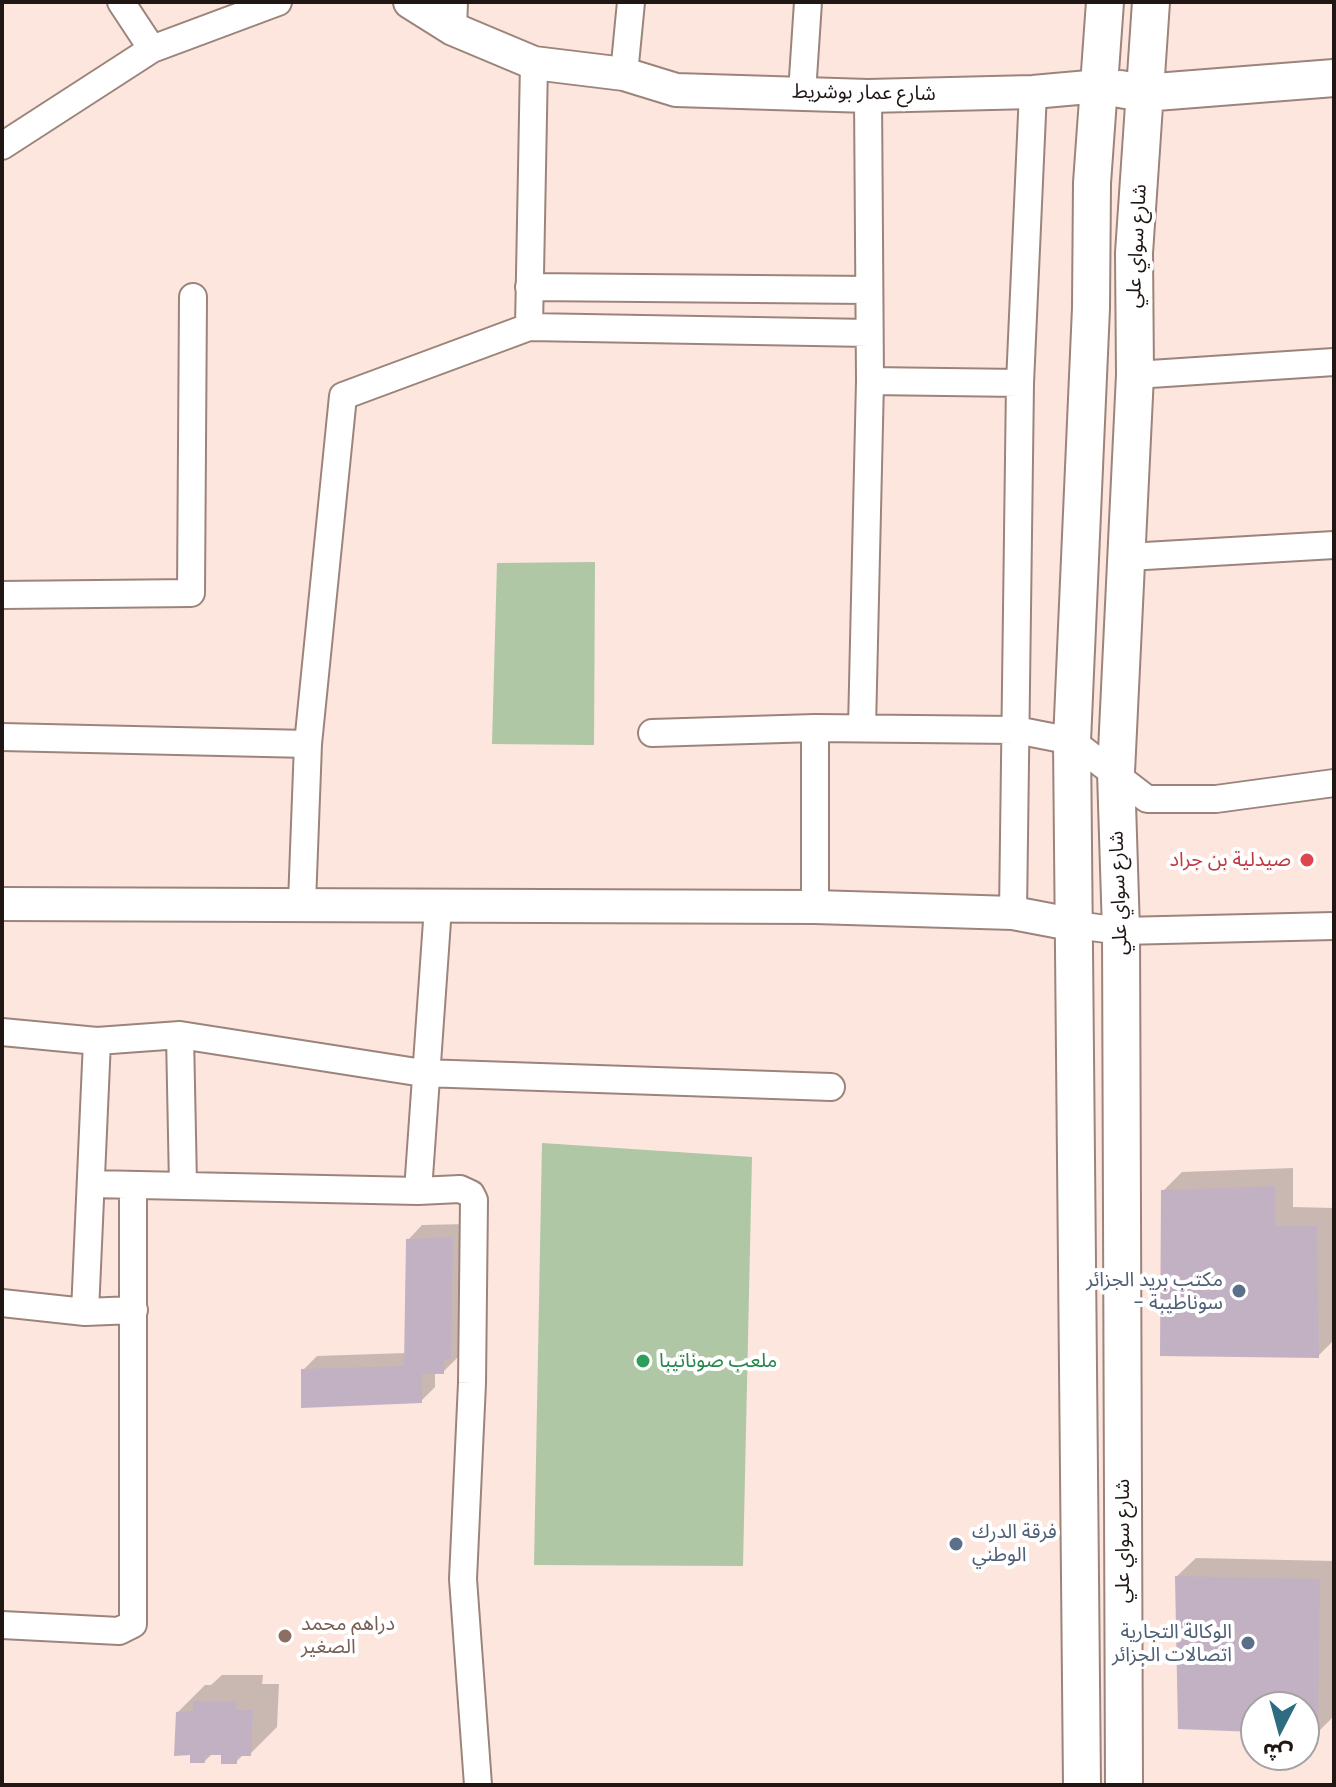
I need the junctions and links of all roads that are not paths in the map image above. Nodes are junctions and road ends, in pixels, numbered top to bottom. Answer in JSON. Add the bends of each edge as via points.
{"nodes":[{"id":1,"x":121,"y":2,"type":"edge"},
{"id":2,"x":278,"y":2,"type":"edge"},
{"id":3,"x":410,"y":2,"type":"edge"},
{"id":4,"x":631,"y":2,"type":"edge"},
{"id":5,"x":808,"y":2,"type":"edge"},
{"id":6,"x":1105,"y":2,"type":"edge"},
{"id":7,"x":1151,"y":2,"type":"edge"},
{"id":8,"x":454,"y":15,"type":"edge"},
{"id":9,"x":152,"y":49,"type":"junction"},
{"id":10,"x":534,"y":63,"type":"junction"},
{"id":11,"x":624,"y":74,"type":"junction"},
{"id":12,"x":1334,"y":78,"type":"edge"},
{"id":13,"x":1100,"y":86,"type":"junction"},
{"id":14,"x":1033,"y":92,"type":"junction"},
{"id":15,"x":802,"y":93,"type":"junction"},
{"id":16,"x":1143,"y":93,"type":"junction"},
{"id":17,"x":868,"y":96,"type":"junction"},
{"id":18,"x":2,"y":146,"type":"edge"},
{"id":19,"x":529,"y":287,"type":"junction"},
{"id":20,"x":869,"y":290,"type":"junction"},
{"id":21,"x":193,"y":297,"type":"dead end"},
{"id":22,"x":529,"y":327,"type":"junction"},
{"id":23,"x":869,"y":333,"type":"junction"},
{"id":24,"x":1334,"y":362,"type":"edge"},
{"id":25,"x":1135,"y":375,"type":"junction"},
{"id":26,"x":870,"y":381,"type":"junction"},
{"id":27,"x":1020,"y":383,"type":"junction"},
{"id":28,"x":1334,"y":545,"type":"edge"},
{"id":29,"x":1128,"y":557,"type":"junction"},
{"id":30,"x":2,"y":595,"type":"edge"},
{"id":31,"x":815,"y":728,"type":"junction"},
{"id":32,"x":862,"y":728,"type":"junction"},
{"id":33,"x":1016,"y":730,"type":"junction"},
{"id":34,"x":652,"y":733,"type":"dead end"},
{"id":35,"x":2,"y":737,"type":"edge"},
{"id":36,"x":1072,"y":741,"type":"junction"},
{"id":37,"x":308,"y":744,"type":"junction"},
{"id":38,"x":1116,"y":772,"type":"junction"},
{"id":39,"x":1334,"y":783,"type":"edge"},
{"id":40,"x":302,"y":903,"type":"junction"},
{"id":41,"x":2,"y":904,"type":"edge"},
{"id":42,"x":438,"y":907,"type":"junction"},
{"id":43,"x":815,"y":907,"type":"junction"},
{"id":44,"x":1013,"y":913,"type":"junction"},
{"id":45,"x":1076,"y":925,"type":"junction"},
{"id":46,"x":1334,"y":926,"type":"edge"},
{"id":47,"x":1121,"y":931,"type":"junction"},
{"id":48,"x":2,"y":1032,"type":"edge"},
{"id":49,"x":180,"y":1035,"type":"junction"},
{"id":50,"x":97,"y":1041,"type":"junction"},
{"id":51,"x":423,"y":1073,"type":"junction"},
{"id":52,"x":831,"y":1087,"type":"dead end"},
{"id":53,"x":92,"y":1184,"type":"junction"},
{"id":54,"x":183,"y":1185,"type":"junction"},
{"id":55,"x":133,"y":1187,"type":"junction"},
{"id":56,"x":418,"y":1191,"type":"junction"},
{"id":57,"x":1080,"y":1285,"type":"junction"},
{"id":58,"x":1122,"y":1286,"type":"junction"},
{"id":59,"x":2,"y":1303,"type":"edge"},
{"id":60,"x":134,"y":1310,"type":"junction"},
{"id":61,"x":85,"y":1312,"type":"junction"},
{"id":62,"x":2,"y":1625,"type":"edge"},
{"id":63,"x":478,"y":1785,"type":"edge"},
{"id":64,"x":1082,"y":1785,"type":"edge"},
{"id":65,"x":1124,"y":1785,"type":"edge"}],
"edges":[{"from":1,"to":9,"type":"street"},
{"from":2,"to":9,"type":"street"},
{"from":3,"to":8,"type":"street","name":"شارع عمار بوشريط"},
{"from":4,"to":11,"type":"street"},
{"from":5,"to":15,"type":"street"},
{"from":6,"to":13,"type":"main road","name":"شارع سواي علي"},
{"from":7,"to":16,"type":"main road","name":"شارع سواي علي"},
{"from":8,"to":10,"type":"street","name":"شارع عمار بوشريط"},
{"from":9,"to":18,"type":"street"},
{"from":10,"to":11,"type":"street","name":"شارع عمار بوشريط"},
{"from":10,"to":19,"type":"street"},
{"from":11,"to":15,"type":"street","name":"شارع عمار بوشريط","via":[[676,90]]},
{"from":12,"to":16,"type":"main road","name":"شارع عمار بوشريط"},
{"from":13,"to":14,"type":"street","name":"شارع عمار بوشريط"},
{"from":13,"to":16,"type":"main road","name":"شارع عمار بوشريط"},
{"from":13,"to":36,"type":"main road","name":"شارع سواي علي"},
{"from":14,"to":17,"type":"street","name":"شارع عمار بوشريط"},
{"from":14,"to":27,"type":"street"},
{"from":15,"to":17,"type":"street","name":"شارع عمار بوشريط"},
{"from":16,"to":25,"type":"main road","name":"شارع سواي علي","via":[[1134,253]]},
{"from":17,"to":20,"type":"street"},
{"from":19,"to":20,"type":"street"},
{"from":19,"to":22,"type":"street"},
{"from":20,"to":23,"type":"street"},
{"from":21,"to":30,"type":"street","via":[[191,593]]},
{"from":22,"to":23,"type":"street"},
{"from":22,"to":37,"type":"street","via":[[343,396]]},
{"from":23,"to":26,"type":"street"},
{"from":24,"to":25,"type":"street"},
{"from":25,"to":29,"type":"main road","name":"شارع سواي علي"},
{"from":26,"to":27,"type":"street"},
{"from":26,"to":32,"type":"street"},
{"from":27,"to":33,"type":"street"},
{"from":28,"to":29,"type":"street"},
{"from":29,"to":38,"type":"main road","name":"شارع سواي علي"},
{"from":31,"to":32,"type":"street"},
{"from":31,"to":34,"type":"street"},
{"from":31,"to":43,"type":"street"},
{"from":32,"to":33,"type":"street"},
{"from":33,"to":36,"type":"street"},
{"from":33,"to":44,"type":"street"},
{"from":35,"to":37,"type":"street"},
{"from":36,"to":38,"type":"street"},
{"from":36,"to":45,"type":"main road","name":"شارع سواي علي"},
{"from":37,"to":40,"type":"street"},
{"from":38,"to":39,"type":"street","via":[[1147,799],[1216,799]]},
{"from":38,"to":47,"type":"main road","name":"شارع سواي علي"},
{"from":40,"to":41,"type":"street"},
{"from":40,"to":42,"type":"street"},
{"from":42,"to":43,"type":"street"},
{"from":42,"to":51,"type":"street"},
{"from":43,"to":44,"type":"street"},
{"from":44,"to":45,"type":"street"},
{"from":45,"to":47,"type":"street"},
{"from":45,"to":57,"type":"main road","name":"شارع سواي علي"},
{"from":46,"to":47,"type":"street"},
{"from":47,"to":58,"type":"main road","name":"شارع سواي علي"},
{"from":48,"to":50,"type":"street"},
{"from":49,"to":50,"type":"street"},
{"from":49,"to":51,"type":"street"},
{"from":49,"to":54,"type":"street"},
{"from":50,"to":53,"type":"street"},
{"from":51,"to":52,"type":"street"},
{"from":51,"to":56,"type":"street"},
{"from":53,"to":55,"type":"street"},
{"from":53,"to":61,"type":"street"},
{"from":54,"to":55,"type":"street"},
{"from":54,"to":56,"type":"street"},
{"from":55,"to":60,"type":"street"},
{"from":56,"to":63,"type":"street","via":[[460,1189],[474,1200],[463,1579]]},
{"from":57,"to":58,"type":"main road"},
{"from":57,"to":64,"type":"main road","name":"شارع سواي علي"},
{"from":58,"to":65,"type":"main road","name":"شارع سواي علي"},
{"from":59,"to":61,"type":"street"},
{"from":60,"to":61,"type":"street"},
{"from":60,"to":62,"type":"street","via":[[133,1624],[119,1631]]}]}
